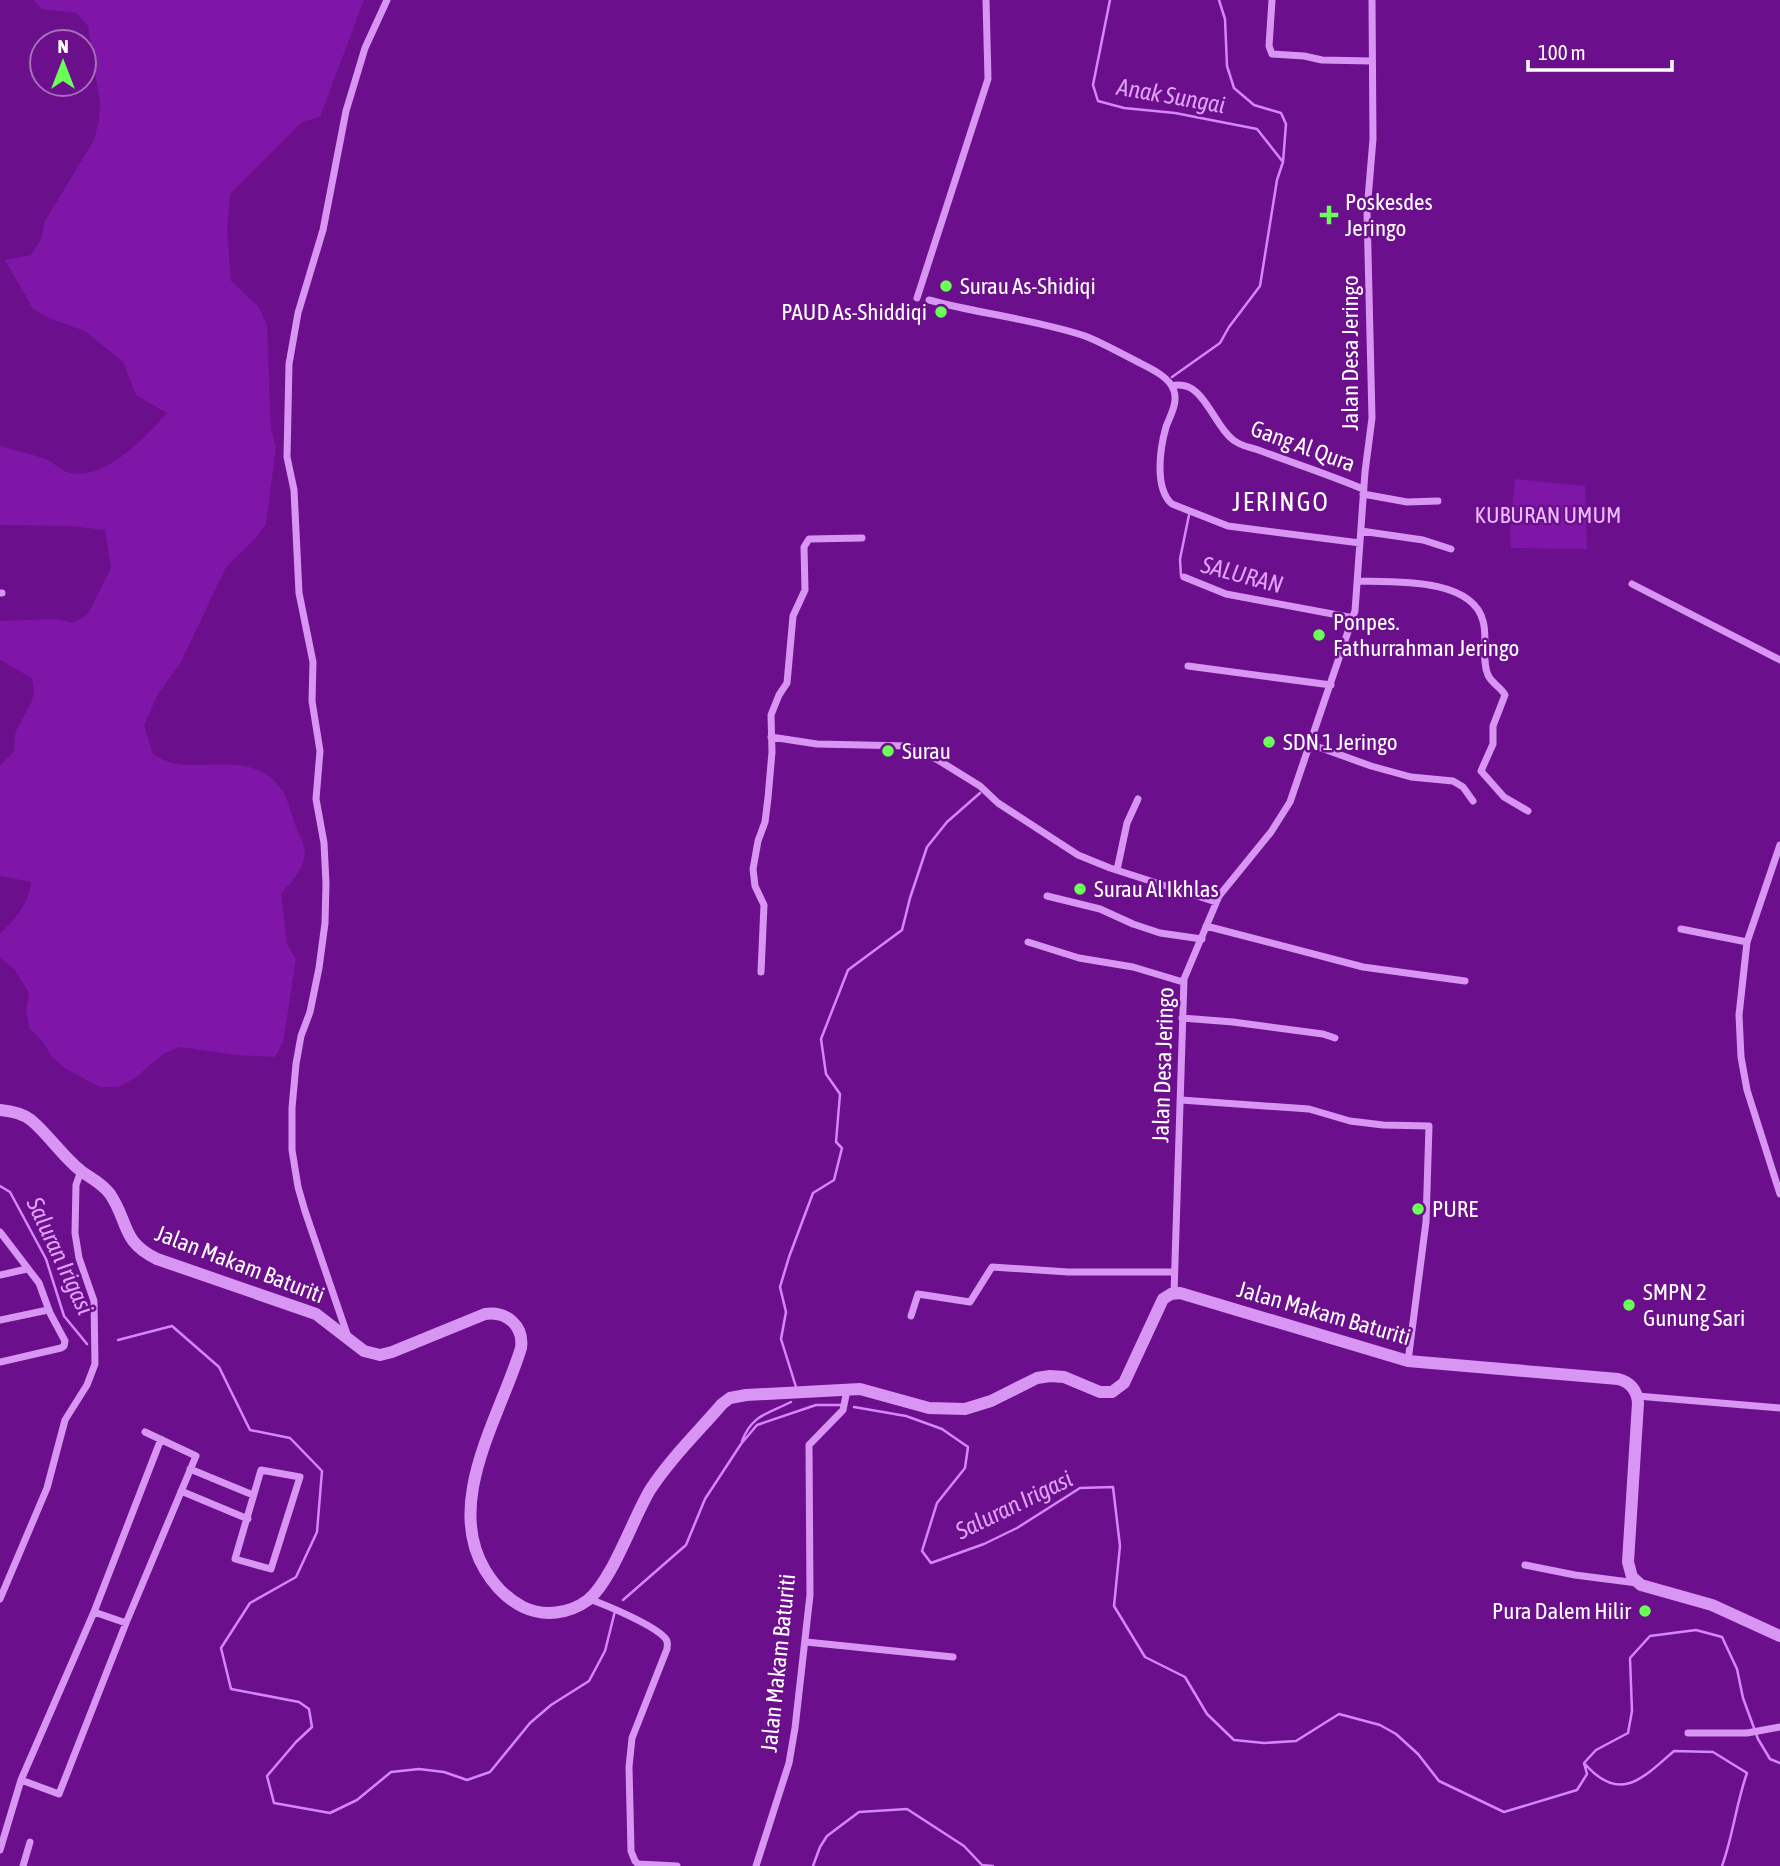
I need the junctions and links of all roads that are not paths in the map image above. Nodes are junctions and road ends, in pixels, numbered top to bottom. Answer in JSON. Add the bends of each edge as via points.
{"nodes":[{"id":1,"x":387,"y":0,"type":"edge"},
{"id":2,"x":986,"y":0,"type":"edge"},
{"id":3,"x":1272,"y":0,"type":"edge"},
{"id":4,"x":1372,"y":0,"type":"edge"},
{"id":5,"x":1371,"y":61,"type":"junction"},
{"id":6,"x":917,"y":298,"type":"dead end"},
{"id":7,"x":929,"y":300,"type":"dead end"},
{"id":8,"x":1172,"y":386,"type":"junction"},
{"id":9,"x":1363,"y":491,"type":"junction"},
{"id":10,"x":1438,"y":501,"type":"dead end"},
{"id":11,"x":1361,"y":531,"type":"junction"},
{"id":12,"x":862,"y":538,"type":"dead end"},
{"id":13,"x":1360,"y":543,"type":"junction"},
{"id":14,"x":1451,"y":549,"type":"dead end"},
{"id":15,"x":1184,"y":577,"type":"dead end"},
{"id":16,"x":1357,"y":581,"type":"junction"},
{"id":17,"x":1632,"y":584,"type":"dead end"},
{"id":18,"x":1354,"y":618,"type":"junction"},
{"id":19,"x":1780,"y":660,"type":"edge"},
{"id":20,"x":1188,"y":666,"type":"dead end"},
{"id":21,"x":1331,"y":685,"type":"junction"},
{"id":22,"x":771,"y":737,"type":"junction"},
{"id":23,"x":1310,"y":744,"type":"junction"},
{"id":24,"x":1138,"y":799,"type":"dead end"},
{"id":25,"x":1473,"y":801,"type":"dead end"},
{"id":26,"x":1528,"y":811,"type":"dead end"},
{"id":27,"x":1780,"y":845,"type":"edge"},
{"id":28,"x":1117,"y":870,"type":"junction"},
{"id":29,"x":1048,"y":896,"type":"dead end"},
{"id":30,"x":1216,"y":902,"type":"junction"},
{"id":31,"x":1206,"y":926,"type":"junction"},
{"id":32,"x":1681,"y":929,"type":"dead end"},
{"id":33,"x":1202,"y":939,"type":"junction"},
{"id":34,"x":1028,"y":942,"type":"dead end"},
{"id":35,"x":1747,"y":942,"type":"junction"},
{"id":36,"x":761,"y":972,"type":"dead end"},
{"id":37,"x":1465,"y":981,"type":"dead end"},
{"id":38,"x":1183,"y":982,"type":"junction"},
{"id":39,"x":1182,"y":1018,"type":"junction"},
{"id":40,"x":1335,"y":1038,"type":"dead end"},
{"id":41,"x":1181,"y":1100,"type":"junction"},
{"id":42,"x":0,"y":1110,"type":"edge"},
{"id":43,"x":81,"y":1171,"type":"junction"},
{"id":44,"x":1780,"y":1194,"type":"edge"},
{"id":45,"x":0,"y":1231,"type":"edge"},
{"id":46,"x":27,"y":1269,"type":"junction"},
{"id":47,"x":1174,"y":1272,"type":"junction"},
{"id":48,"x":0,"y":1275,"type":"edge"},
{"id":49,"x":1174,"y":1293,"type":"junction"},
{"id":50,"x":48,"y":1310,"type":"junction"},
{"id":51,"x":911,"y":1316,"type":"dead end"},
{"id":52,"x":0,"y":1320,"type":"edge"},
{"id":53,"x":348,"y":1337,"type":"junction"},
{"id":54,"x":1408,"y":1361,"type":"junction"},
{"id":55,"x":0,"y":1362,"type":"edge"},
{"id":56,"x":847,"y":1390,"type":"junction"},
{"id":57,"x":1637,"y":1396,"type":"junction"},
{"id":58,"x":1780,"y":1408,"type":"edge"},
{"id":59,"x":145,"y":1432,"type":"dead end"},
{"id":60,"x":161,"y":1439,"type":"junction"},
{"id":61,"x":190,"y":1469,"type":"junction"},
{"id":62,"x":181,"y":1491,"type":"junction"},
{"id":63,"x":253,"y":1495,"type":"junction"},
{"id":64,"x":248,"y":1520,"type":"junction"},
{"id":65,"x":1525,"y":1565,"type":"dead end"},
{"id":66,"x":1638,"y":1583,"type":"junction"},
{"id":67,"x":0,"y":1599,"type":"edge"},
{"id":68,"x":589,"y":1599,"type":"junction"},
{"id":69,"x":94,"y":1612,"type":"junction"},
{"id":70,"x":126,"y":1623,"type":"junction"},
{"id":71,"x":1780,"y":1636,"type":"edge"},
{"id":72,"x":806,"y":1642,"type":"junction"},
{"id":73,"x":953,"y":1657,"type":"dead end"},
{"id":74,"x":1780,"y":1727,"type":"edge"},
{"id":75,"x":1688,"y":1733,"type":"dead end"},
{"id":76,"x":21,"y":1780,"type":"junction"},
{"id":77,"x":30,"y":1842,"type":"dead end"},
{"id":78,"x":0,"y":1850,"type":"edge"},
{"id":79,"x":639,"y":1865,"type":"edge"},
{"id":80,"x":23,"y":1866,"type":"edge"},
{"id":81,"x":677,"y":1866,"type":"edge"},
{"id":82,"x":757,"y":1866,"type":"edge"}],
"edges":[{"from":1,"to":53,"type":"street","via":[[365,48],[346,111],[323,230],[292,339],[287,457],[295,490],[299,593],[313,663],[312,701],[320,751],[316,799],[326,883],[319,968],[296,1064],[292,1150],[305,1211]]},
{"from":2,"to":6,"type":"street","via":[[988,79]]},
{"from":3,"to":5,"type":"street","via":[[1272,54]]},
{"from":4,"to":5,"type":"street","name":"Jalan Desa Jeringo"},
{"from":5,"to":9,"type":"street","name":"Jalan Desa Jeringo","via":[[1373,154],[1367,211],[1372,418]]},
{"from":7,"to":8,"type":"street","name":"Gang Al Qura","via":[[1088,338],[1146,366]]},
{"from":8,"to":9,"type":"street","name":"Gang Al Qura","via":[[1188,386],[1203,399],[1222,430],[1240,445],[1321,471]]},
{"from":8,"to":13,"type":"street","via":[[1175,402],[1161,459],[1163,489],[1170,502],[1228,526]]},
{"from":9,"to":10,"type":"street","name":"Gang Al Qura","via":[[1407,502]]},
{"from":9,"to":11,"type":"street","name":"Jalan Desa Jeringo"},
{"from":11,"to":13,"type":"street","name":"Jalan Desa Jeringo"},
{"from":11,"to":14,"type":"street"},
{"from":12,"to":22,"type":"street","via":[[809,539],[804,547],[804,590],[793,616],[787,683],[771,715]]},
{"from":13,"to":16,"type":"street","name":"Jalan Desa Jeringo"},
{"from":15,"to":18,"type":"street","via":[[1226,594]]},
{"from":16,"to":18,"type":"street","name":"Jalan Desa Jeringo"},
{"from":16,"to":26,"type":"street","via":[[1434,584],[1478,609],[1485,630],[1488,674],[1505,695],[1481,771],[1504,797]]},
{"from":17,"to":19,"type":"street"},
{"from":18,"to":21,"type":"street","name":"Jalan Desa Jeringo"},
{"from":20,"to":21,"type":"street"},
{"from":21,"to":23,"type":"street","name":"Jalan Desa Jeringo"},
{"from":22,"to":28,"type":"street","via":[[817,744],[909,746],[979,786],[1063,846]]},
{"from":22,"to":36,"type":"street","via":[[765,822],[753,869],[764,905]]},
{"from":23,"to":25,"type":"street","via":[[1411,777],[1453,781]]},
{"from":23,"to":30,"type":"street","name":"Jalan Desa Jeringo","via":[[1284,813]]},
{"from":24,"to":28,"type":"street","via":[[1127,823]]},
{"from":27,"to":35,"type":"street"},
{"from":28,"to":30,"type":"street"},
{"from":29,"to":33,"type":"street","via":[[1100,908],[1160,933]]},
{"from":30,"to":31,"type":"street","name":"Jalan Desa Jeringo"},
{"from":31,"to":33,"type":"street","name":"Jalan Desa Jeringo"},
{"from":31,"to":37,"type":"street","via":[[1363,967]]},
{"from":32,"to":35,"type":"street"},
{"from":33,"to":38,"type":"street","name":"Jalan Desa Jeringo"},
{"from":34,"to":38,"type":"street"},
{"from":35,"to":44,"type":"street","via":[[1740,996],[1741,1057]]},
{"from":38,"to":39,"type":"street","name":"Jalan Desa Jeringo"},
{"from":39,"to":40,"type":"street","via":[[1233,1021]]},
{"from":39,"to":41,"type":"street","name":"Jalan Desa Jeringo"},
{"from":41,"to":47,"type":"street","name":"Jalan Desa Jeringo"},
{"from":41,"to":54,"type":"street","via":[[1309,1109],[1350,1121],[1429,1126],[1426,1222]]},
{"from":42,"to":43,"type":"street","name":"Jalan Makam Baturiti","via":[[31,1121]]},
{"from":43,"to":53,"type":"street","name":"Jalan Makam Baturiti","via":[[110,1194],[127,1233],[143,1251],[316,1314]]},
{"from":43,"to":67,"type":"street","via":[[76,1185],[75,1233],[94,1301],[95,1364],[65,1420],[47,1488]]},
{"from":45,"to":46,"type":"street"},
{"from":46,"to":48,"type":"street"},
{"from":46,"to":50,"type":"street","via":[[39,1283]]},
{"from":47,"to":49,"type":"street","name":"Jalan Desa Jeringo"},
{"from":47,"to":51,"type":"street","via":[[992,1267],[970,1302],[918,1294]]},
{"from":49,"to":54,"type":"street","name":"Jalan Makam Baturiti"},
{"from":49,"to":56,"type":"street","via":[[1161,1302],[1124,1383],[1112,1392],[1050,1376],[976,1407],[946,1410]]},
{"from":50,"to":52,"type":"street"},
{"from":50,"to":55,"type":"street","via":[[64,1346]]},
{"from":53,"to":68,"type":"street","name":"Jalan Makam Baturiti","via":[[364,1351],[380,1355],[485,1314],[500,1314],[513,1321],[521,1349],[472,1484],[472,1537],[489,1576],[518,1604],[557,1613]]},
{"from":54,"to":57,"type":"street","name":"Jalan Makam Baturiti","via":[[1618,1379],[1631,1385]]},
{"from":56,"to":68,"type":"street","via":[[741,1395],[726,1401],[657,1480],[603,1583]]},
{"from":56,"to":72,"type":"street","name":"Jalan Makam Baturiti","via":[[843,1410],[809,1446]]},
{"from":57,"to":58,"type":"street"},
{"from":57,"to":66,"type":"street","via":[[1628,1566]]},
{"from":59,"to":60,"type":"street"},
{"from":60,"to":61,"type":"street","via":[[195,1456]]},
{"from":60,"to":69,"type":"street"},
{"from":61,"to":62,"type":"street"},
{"from":61,"to":63,"type":"street"},
{"from":62,"to":64,"type":"street"},
{"from":62,"to":70,"type":"street"},
{"from":63,"to":64,"type":"street"},
{"from":63,"to":64,"type":"street","via":[[261,1470],[300,1477],[271,1569],[235,1559]]},
{"from":65,"to":66,"type":"street"},
{"from":66,"to":71,"type":"street","via":[[1712,1605]]},
{"from":68,"to":79,"type":"street","via":[[630,1617],[668,1644],[630,1748],[631,1851]]},
{"from":69,"to":70,"type":"street"},
{"from":69,"to":76,"type":"street"},
{"from":70,"to":76,"type":"street","via":[[59,1794]]},
{"from":72,"to":73,"type":"street"},
{"from":72,"to":82,"type":"street","name":"Jalan Makam Baturiti","via":[[789,1763]]},
{"from":74,"to":75,"type":"street","via":[[1747,1733]]},
{"from":76,"to":78,"type":"street"},
{"from":77,"to":80,"type":"street"},
{"from":79,"to":81,"type":"street"}]}
